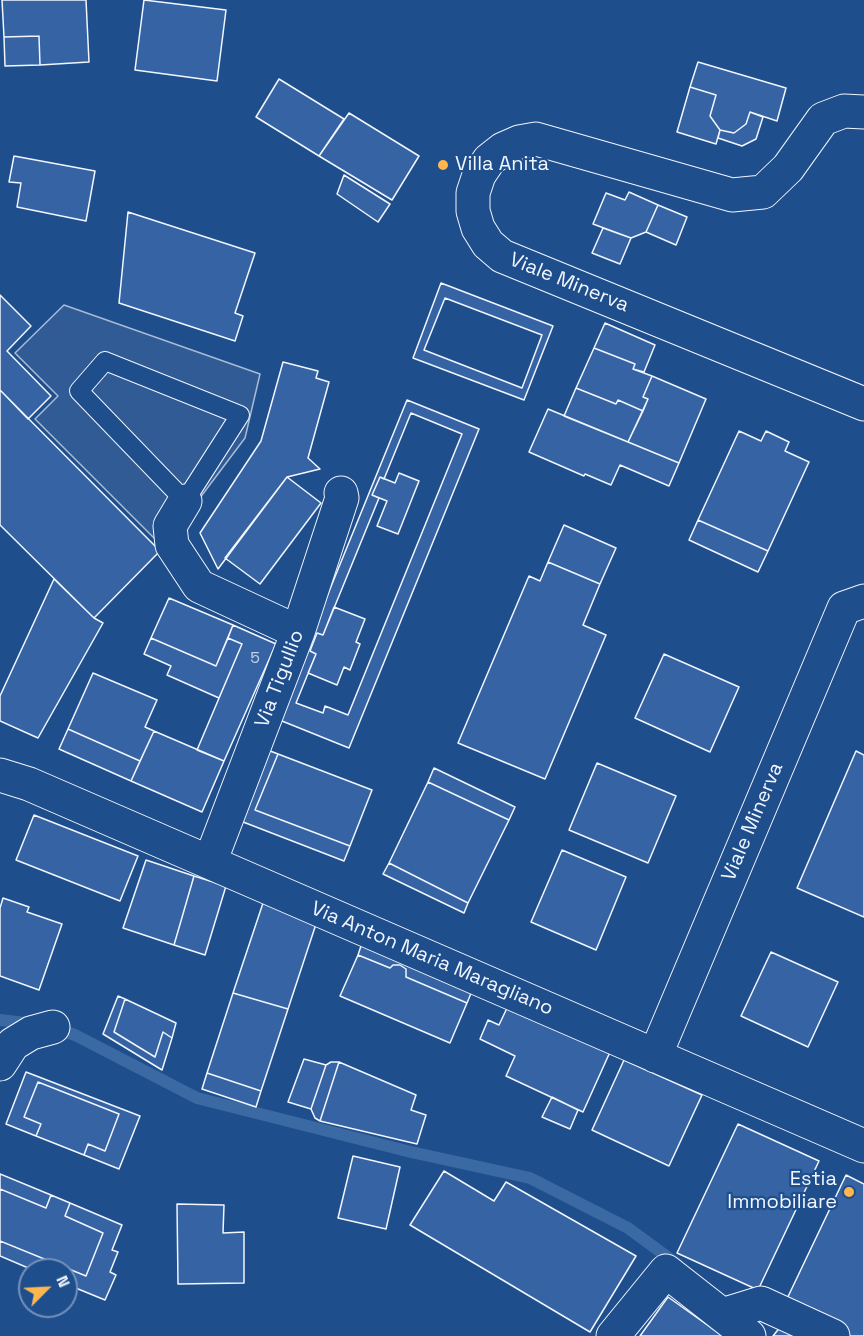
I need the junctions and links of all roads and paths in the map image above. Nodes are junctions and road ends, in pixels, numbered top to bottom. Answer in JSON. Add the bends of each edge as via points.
{"nodes":[{"id":1,"x":864,"y":112,"type":"edge"},
{"id":2,"x":864,"y":404,"type":"edge"},
{"id":3,"x":341,"y":493,"type":"dead end"},
{"id":4,"x":185,"y":501,"type":"junction"},
{"id":5,"x":864,"y":602,"type":"edge"},
{"id":6,"x":298,"y":632,"type":"junction"},
{"id":7,"x":0,"y":775,"type":"edge"},
{"id":8,"x":210,"y":862,"type":"junction"},
{"id":9,"x":53,"y":1027,"type":"dead end"},
{"id":10,"x":656,"y":1056,"type":"junction"},
{"id":11,"x":0,"y":1064,"type":"edge"},
{"id":12,"x":864,"y":1146,"type":"edge"},
{"id":13,"x":722,"y":1315,"type":"junction"},
{"id":14,"x":614,"y":1336,"type":"edge"},
{"id":15,"x":749,"y":1336,"type":"edge"},
{"id":16,"x":833,"y":1336,"type":"edge"}],
"edges":[{"from":1,"to":2,"type":"street","name":"Viale Minerva","via":[[844,111],[823,119],[788,168],[763,192],[732,195],[536,139],[519,142],[489,160],[479,175],[473,211],[488,244],[502,256]]},
{"from":3,"to":6,"type":"street","name":"Via Tigullio"},
{"from":4,"to":4,"type":"lane","via":[[240,415],[105,360],[79,391]]},
{"from":4,"to":6,"type":"street","via":[[170,526],[172,545],[199,586]]},
{"from":5,"to":10,"type":"street","name":"Viale Minerva","via":[[844,608]]},
{"from":6,"to":8,"type":"street","name":"Via Tigullio"},
{"from":7,"to":8,"type":"street","name":"Via Anton Maria Maragliano"},
{"from":8,"to":10,"type":"street","name":"Via Anton Maria Maragliano"},
{"from":9,"to":11,"type":"street","via":[[31,1033],[13,1044]]},
{"from":10,"to":12,"type":"street","name":"Via Anton Maria Maragliano"},
{"from":13,"to":14,"type":"street","via":[[666,1271]]},
{"from":13,"to":15,"type":"street"},
{"from":13,"to":16,"type":"street","via":[[761,1303]]}]}
